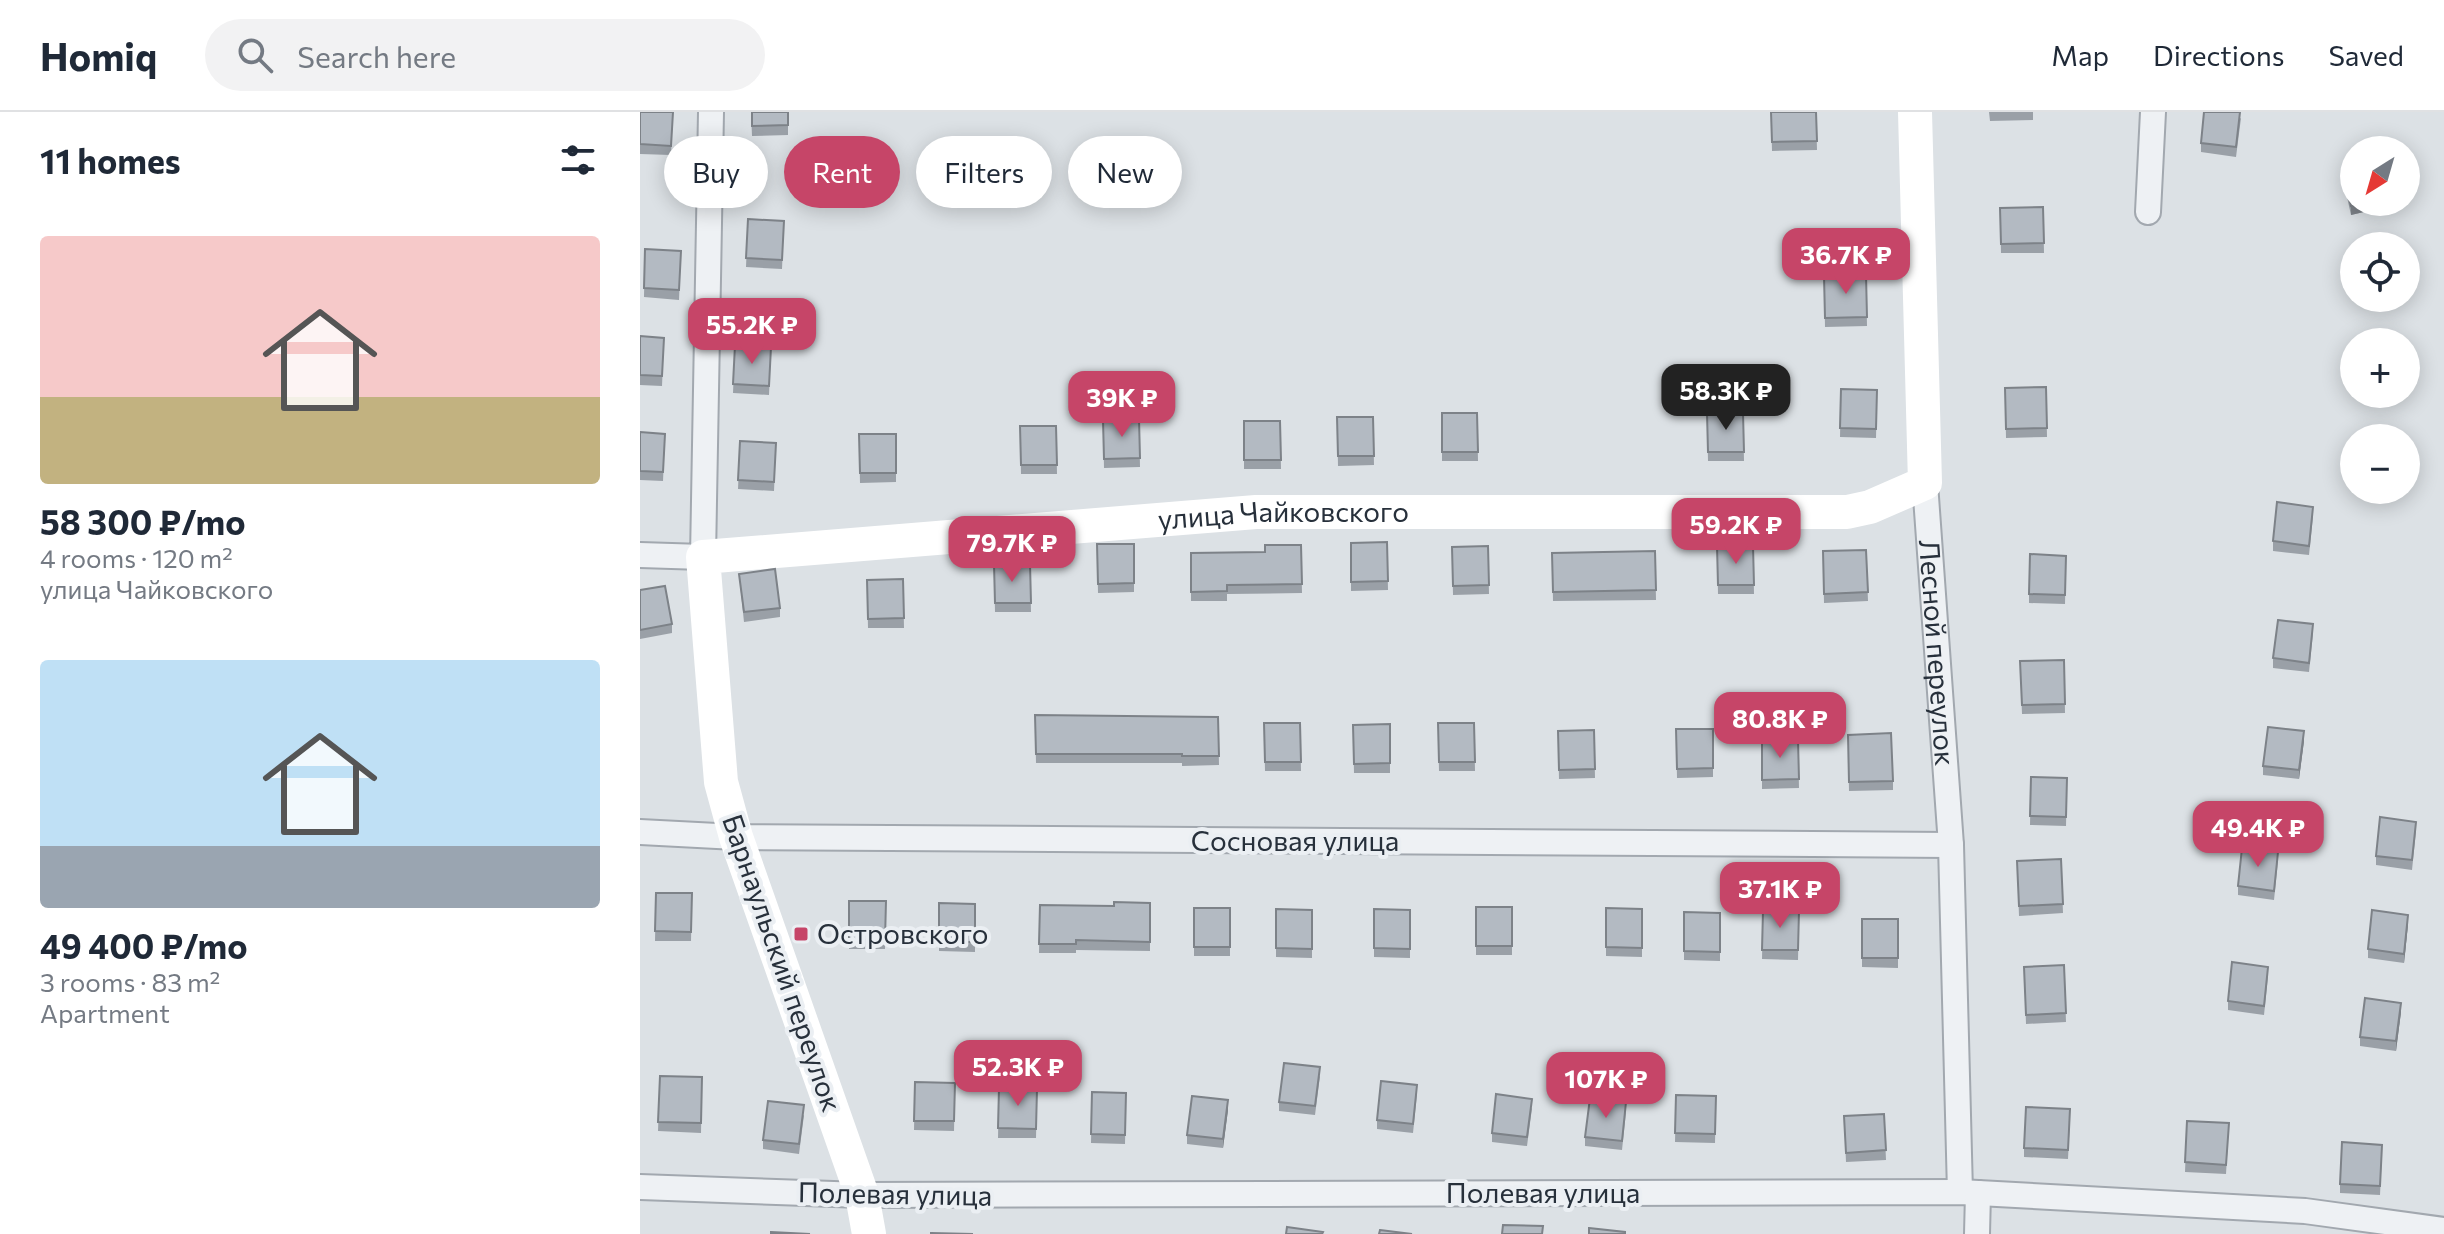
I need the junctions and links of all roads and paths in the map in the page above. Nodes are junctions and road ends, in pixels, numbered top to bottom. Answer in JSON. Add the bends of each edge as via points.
{"nodes":[{"id":1,"x":711,"y":112,"type":"edge"},
{"id":2,"x":1915,"y":112,"type":"edge"},
{"id":3,"x":2153,"y":112,"type":"edge"},
{"id":4,"x":2148,"y":212,"type":"dead end"},
{"id":5,"x":1925,"y":483,"type":"junction"},
{"id":6,"x":640,"y":555,"type":"edge"},
{"id":7,"x":703,"y":557,"type":"junction"},
{"id":8,"x":640,"y":832,"type":"edge"},
{"id":9,"x":736,"y":837,"type":"junction"},
{"id":10,"x":1951,"y":845,"type":"junction"},
{"id":11,"x":640,"y":1187,"type":"edge"},
{"id":12,"x":1969,"y":1192,"type":"junction"},
{"id":13,"x":862,"y":1195,"type":"junction"},
{"id":14,"x":2444,"y":1230,"type":"edge"},
{"id":15,"x":869,"y":1234,"type":"edge"},
{"id":16,"x":1977,"y":1234,"type":"edge"}],
"edges":[{"from":1,"to":7,"type":"street","name":"Барнаульский переулок"},
{"from":2,"to":5,"type":"street","name":"Лесной переулок"},
{"from":3,"to":4,"type":"street"},
{"from":5,"to":7,"type":"street","name":"улица Чайковского","via":[[1847,512],[1256,512]]},
{"from":5,"to":10,"type":"street","name":"Лесной переулок"},
{"from":6,"to":7,"type":"street","name":"улица Чайковского"},
{"from":7,"to":9,"type":"street","name":"Барнаульский переулок","via":[[721,782]]},
{"from":8,"to":9,"type":"street","name":"Сосновая улица"},
{"from":9,"to":10,"type":"street","name":"Сосновая улица"},
{"from":9,"to":13,"type":"street","name":"Барнаульский переулок"},
{"from":10,"to":12,"type":"street","name":"Лесной переулок"},
{"from":11,"to":13,"type":"street","name":"Полевая улица"},
{"from":12,"to":13,"type":"street","name":"Полевая улица"},
{"from":12,"to":14,"type":"street","name":"Полевая улица","via":[[2305,1211]]},
{"from":12,"to":16,"type":"street","name":"Лесной переулок"},
{"from":13,"to":15,"type":"street","name":"Барнаульский переулок"}]}
